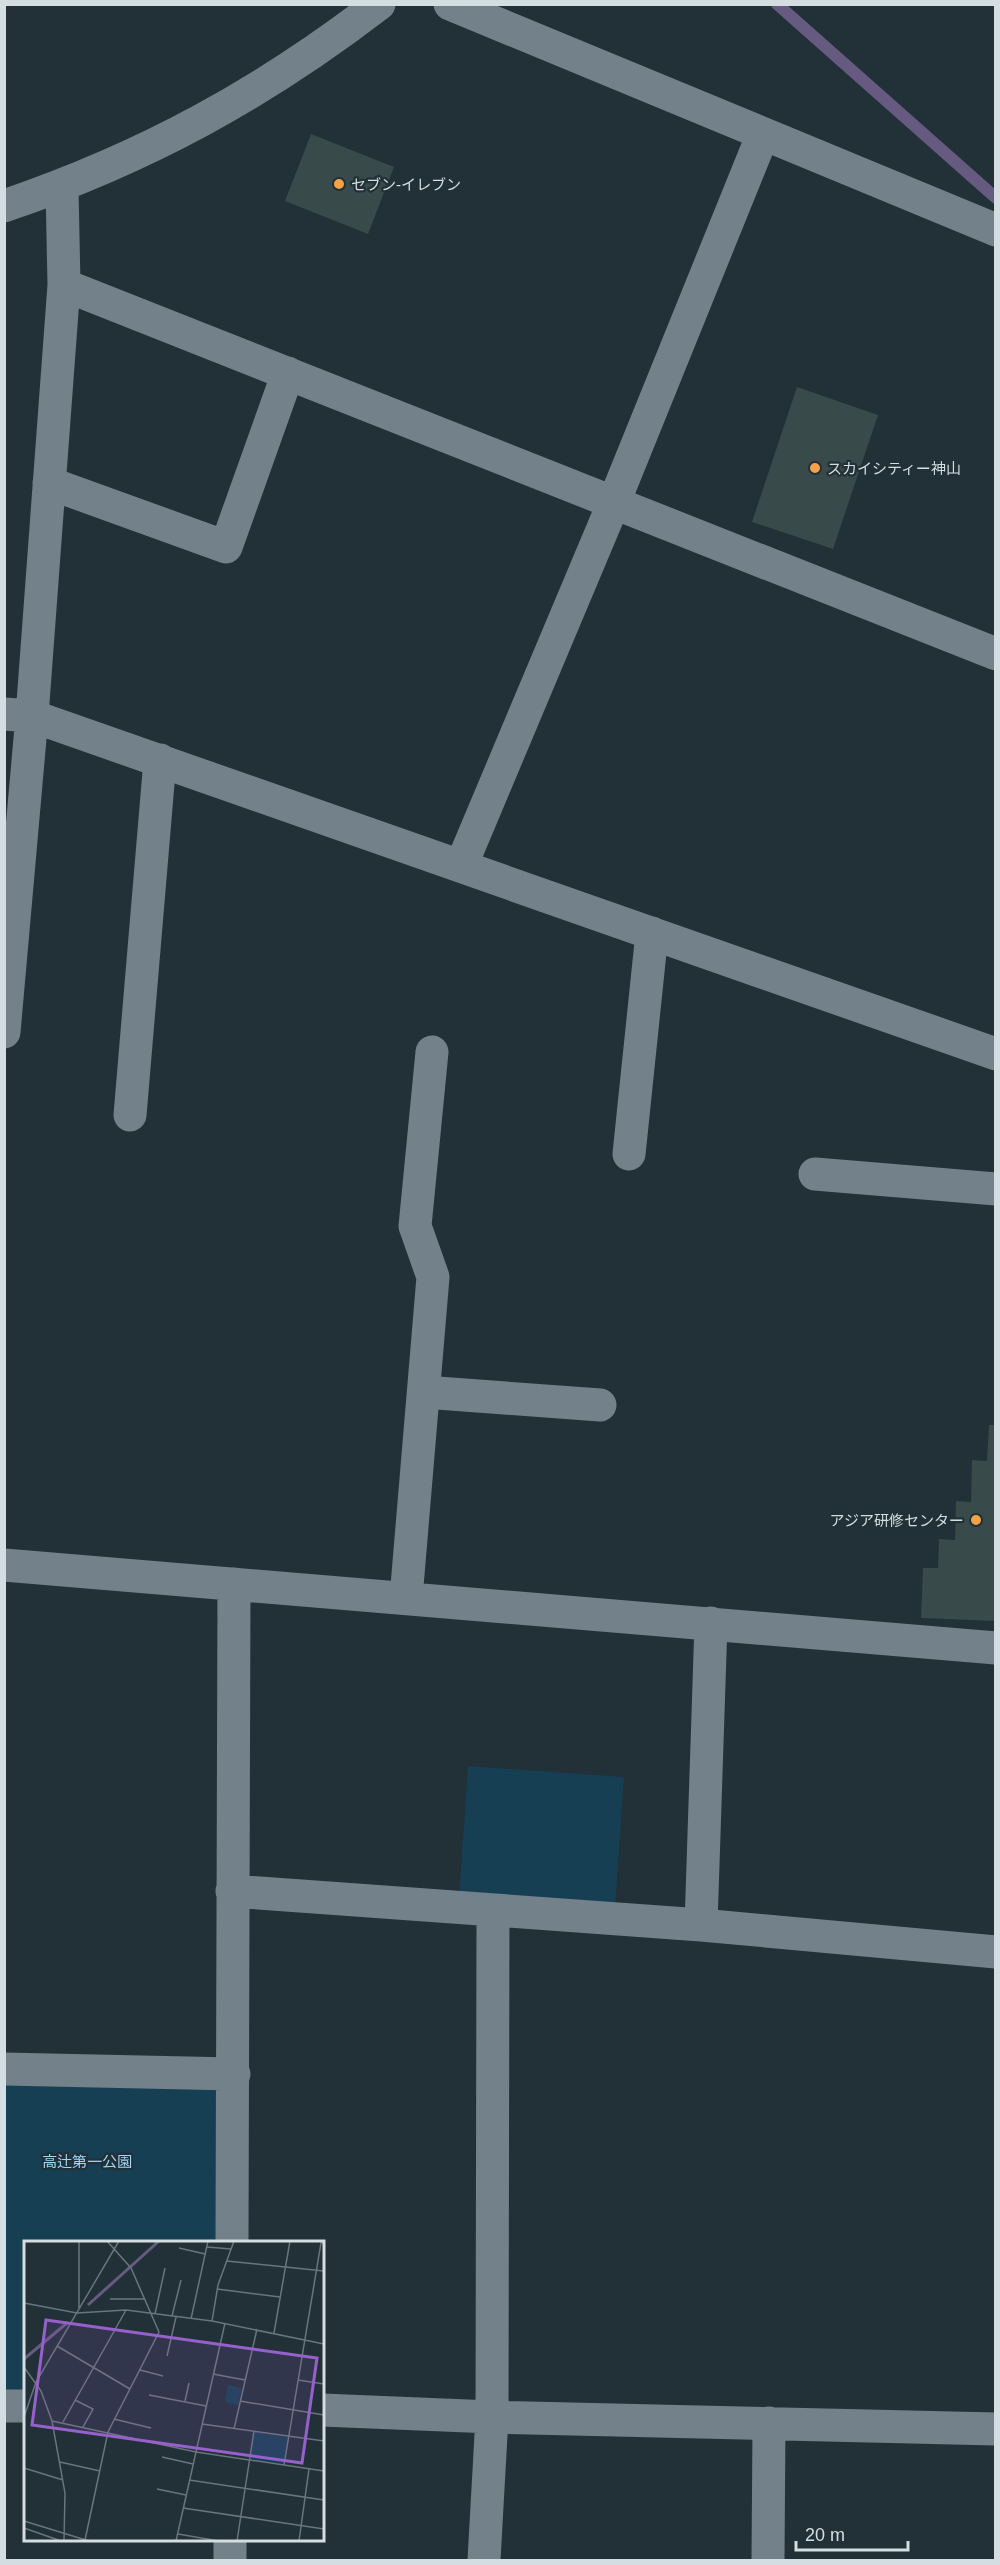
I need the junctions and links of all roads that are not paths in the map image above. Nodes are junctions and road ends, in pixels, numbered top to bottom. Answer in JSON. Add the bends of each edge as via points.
{"nodes":[{"id":1,"x":380,"y":4,"type":"edge"},
{"id":2,"x":450,"y":4,"type":"edge"},
{"id":3,"x":764,"y":134,"type":"junction"},
{"id":4,"x":62,"y":187,"type":"junction"},
{"id":5,"x":4,"y":206,"type":"edge"},
{"id":6,"x":996,"y":230,"type":"edge"},
{"id":7,"x":64,"y":285,"type":"junction"},
{"id":8,"x":288,"y":373,"type":"junction"},
{"id":9,"x":49,"y":483,"type":"junction"},
{"id":10,"x":614,"y":502,"type":"junction"},
{"id":11,"x":996,"y":654,"type":"edge"},
{"id":12,"x":18,"y":715,"type":"edge"},
{"id":13,"x":160,"y":760,"type":"junction"},
{"id":14,"x":462,"y":866,"type":"junction"},
{"id":15,"x":652,"y":933,"type":"junction"},
{"id":16,"x":4,"y":1032,"type":"edge"},
{"id":17,"x":432,"y":1052,"type":"dead end"},
{"id":18,"x":996,"y":1054,"type":"edge"},
{"id":19,"x":130,"y":1114,"type":"dead end"},
{"id":20,"x":629,"y":1154,"type":"dead end"},
{"id":21,"x":815,"y":1174,"type":"dead end"},
{"id":22,"x":996,"y":1189,"type":"edge"},
{"id":23,"x":423,"y":1392,"type":"junction"},
{"id":24,"x":600,"y":1405,"type":"dead end"},
{"id":25,"x":4,"y":1565,"type":"edge"},
{"id":26,"x":234,"y":1584,"type":"junction"},
{"id":27,"x":406,"y":1598,"type":"junction"},
{"id":28,"x":711,"y":1623,"type":"junction"},
{"id":29,"x":996,"y":1648,"type":"edge"},
{"id":30,"x":232,"y":1891,"type":"junction"},
{"id":31,"x":493,"y":1911,"type":"junction"},
{"id":32,"x":700,"y":1925,"type":"junction"},
{"id":33,"x":996,"y":1952,"type":"edge"},
{"id":34,"x":4,"y":2069,"type":"edge"},
{"id":35,"x":234,"y":2074,"type":"junction"},
{"id":36,"x":232,"y":2241,"type":"edge"},
{"id":37,"x":4,"y":2406,"type":"edge"},
{"id":38,"x":24,"y":2406,"type":"edge"},
{"id":39,"x":324,"y":2410,"type":"edge"},
{"id":40,"x":492,"y":2417,"type":"junction"},
{"id":41,"x":769,"y":2423,"type":"junction"},
{"id":42,"x":996,"y":2428,"type":"edge"},
{"id":43,"x":230,"y":2541,"type":"edge"},
{"id":44,"x":231,"y":2560,"type":"edge"},
{"id":45,"x":484,"y":2560,"type":"edge"},
{"id":46,"x":768,"y":2560,"type":"edge"}],
"edges":[{"from":1,"to":4,"type":"street","via":[[329,43],[204,121]]},
{"from":2,"to":3,"type":"street"},
{"from":3,"to":6,"type":"street"},
{"from":3,"to":10,"type":"street"},
{"from":4,"to":5,"type":"street"},
{"from":4,"to":7,"type":"street"},
{"from":7,"to":8,"type":"street"},
{"from":7,"to":9,"type":"street"},
{"from":8,"to":9,"type":"street","via":[[226,547]]},
{"from":8,"to":10,"type":"street"},
{"from":9,"to":12,"type":"street"},
{"from":10,"to":11,"type":"street"},
{"from":10,"to":14,"type":"street"},
{"from":12,"to":13,"type":"street"},
{"from":12,"to":16,"type":"street"},
{"from":13,"to":14,"type":"street"},
{"from":13,"to":19,"type":"street"},
{"from":14,"to":15,"type":"street"},
{"from":15,"to":18,"type":"street"},
{"from":15,"to":20,"type":"street"},
{"from":17,"to":23,"type":"street","via":[[415,1226],[433,1277]]},
{"from":21,"to":22,"type":"street"},
{"from":23,"to":24,"type":"street"},
{"from":23,"to":27,"type":"street"},
{"from":25,"to":26,"type":"street"},
{"from":26,"to":27,"type":"street"},
{"from":26,"to":30,"type":"street"},
{"from":27,"to":28,"type":"street"},
{"from":28,"to":29,"type":"street"},
{"from":28,"to":32,"type":"street"},
{"from":30,"to":31,"type":"street"},
{"from":30,"to":35,"type":"street"},
{"from":31,"to":32,"type":"street"},
{"from":31,"to":40,"type":"street"},
{"from":32,"to":33,"type":"street"},
{"from":34,"to":35,"type":"street"},
{"from":35,"to":36,"type":"street"},
{"from":37,"to":38,"type":"street"},
{"from":39,"to":40,"type":"street"},
{"from":40,"to":41,"type":"street"},
{"from":40,"to":45,"type":"street"},
{"from":41,"to":42,"type":"street"},
{"from":41,"to":46,"type":"street"},
{"from":43,"to":44,"type":"street"}]}
